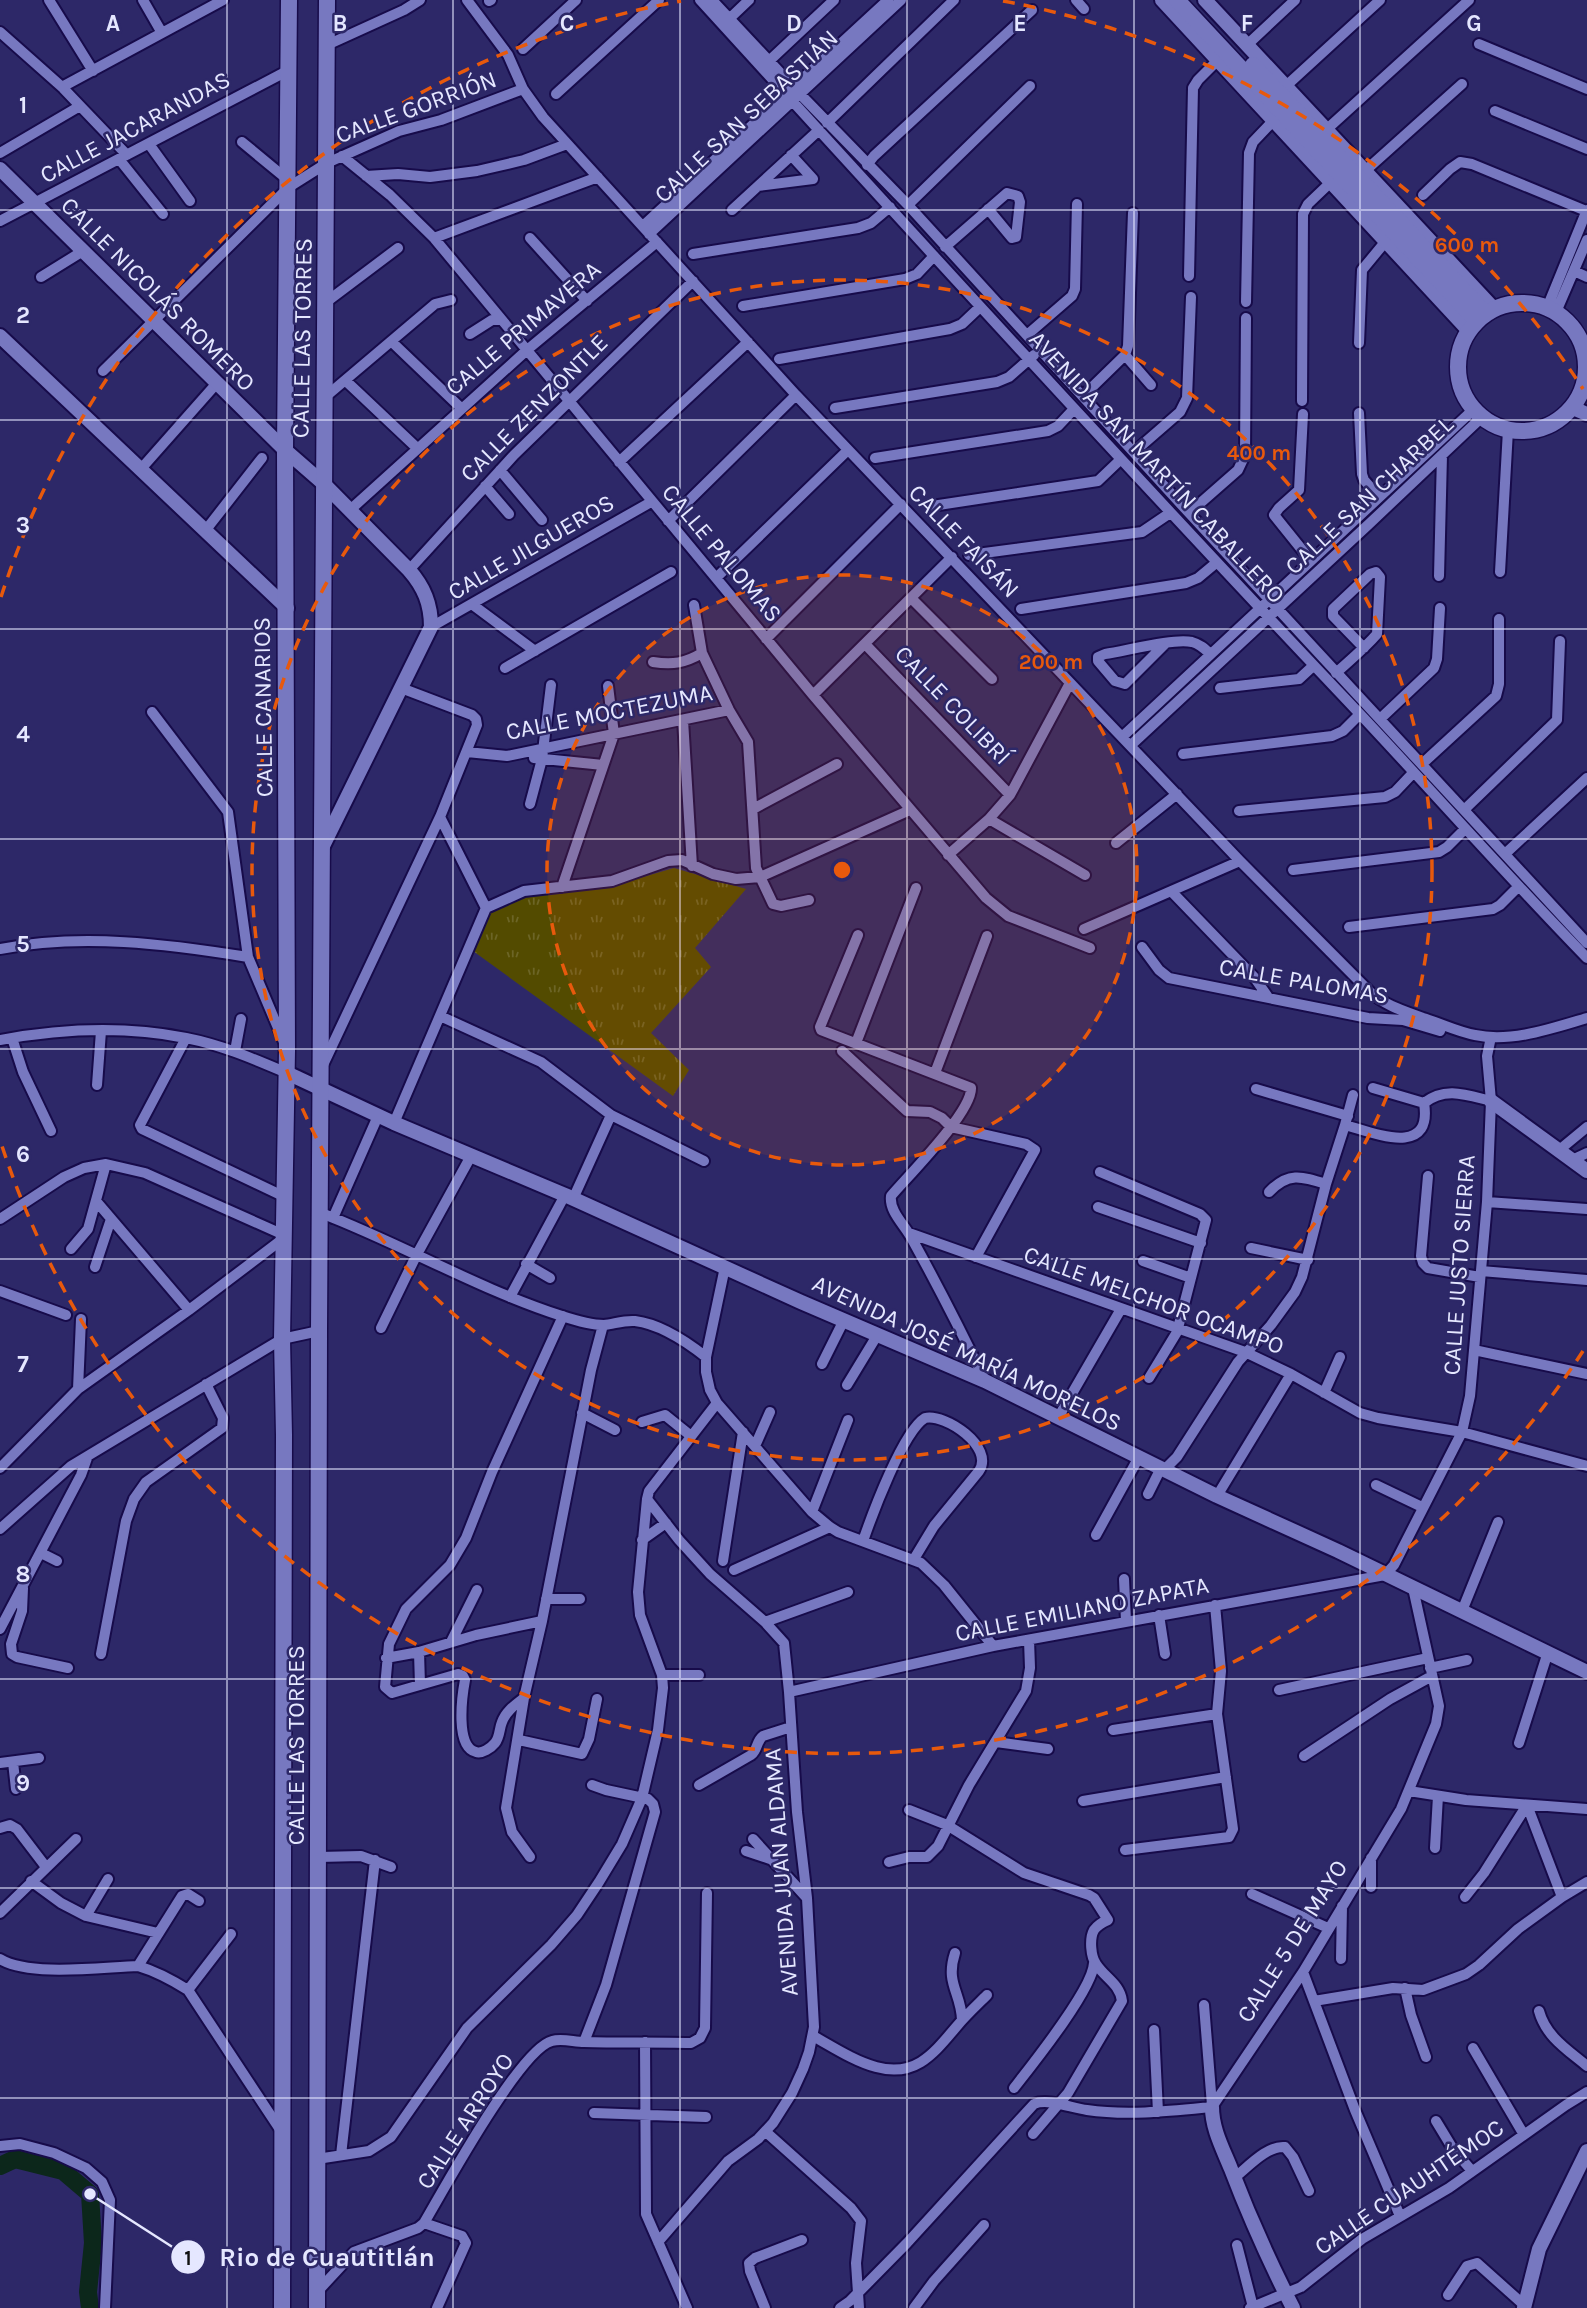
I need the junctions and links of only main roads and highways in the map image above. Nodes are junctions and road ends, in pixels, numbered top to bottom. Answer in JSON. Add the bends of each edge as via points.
{"nodes":[{"id":1,"x":289,"y":0,"type":"edge"},
{"id":2,"x":327,"y":0,"type":"edge"},
{"id":3,"x":1177,"y":0,"type":"edge"},
{"id":4,"x":1204,"y":1,"type":"edge"},
{"id":5,"x":1482,"y":319,"type":"junction"},
{"id":6,"x":1584,"y":393,"type":"edge"},
{"id":7,"x":287,"y":608,"type":"joint"},
{"id":8,"x":285,"y":1197,"type":"joint"},
{"id":9,"x":317,"y":2300,"type":"edge"},
{"id":10,"x":282,"y":2308,"type":"edge"}],
"edges":[{"from":1,"to":7,"type":"main road","name":"CALLE LAS TORRES"},
{"from":2,"to":9,"type":"main road","name":"CALLE LAS TORRES","via":[[334,159],[324,398],[321,1089],[327,1215],[319,1331]]},
{"from":3,"to":5,"type":"main road"},
{"from":4,"to":5,"type":"main road"},
{"from":5,"to":6,"type":"main road","via":[[1520,303],[1551,310],[1574,329],[1585,352]]},
{"from":5,"to":6,"type":"main road","via":[[1461,349],[1458,370],[1463,391],[1478,413],[1494,425],[1532,431],[1556,423]]},
{"from":7,"to":8,"type":"main road","name":"CALLE CANARIOS"},
{"from":8,"to":10,"type":"main road","name":"CALLE LAS TORRES"}]}
